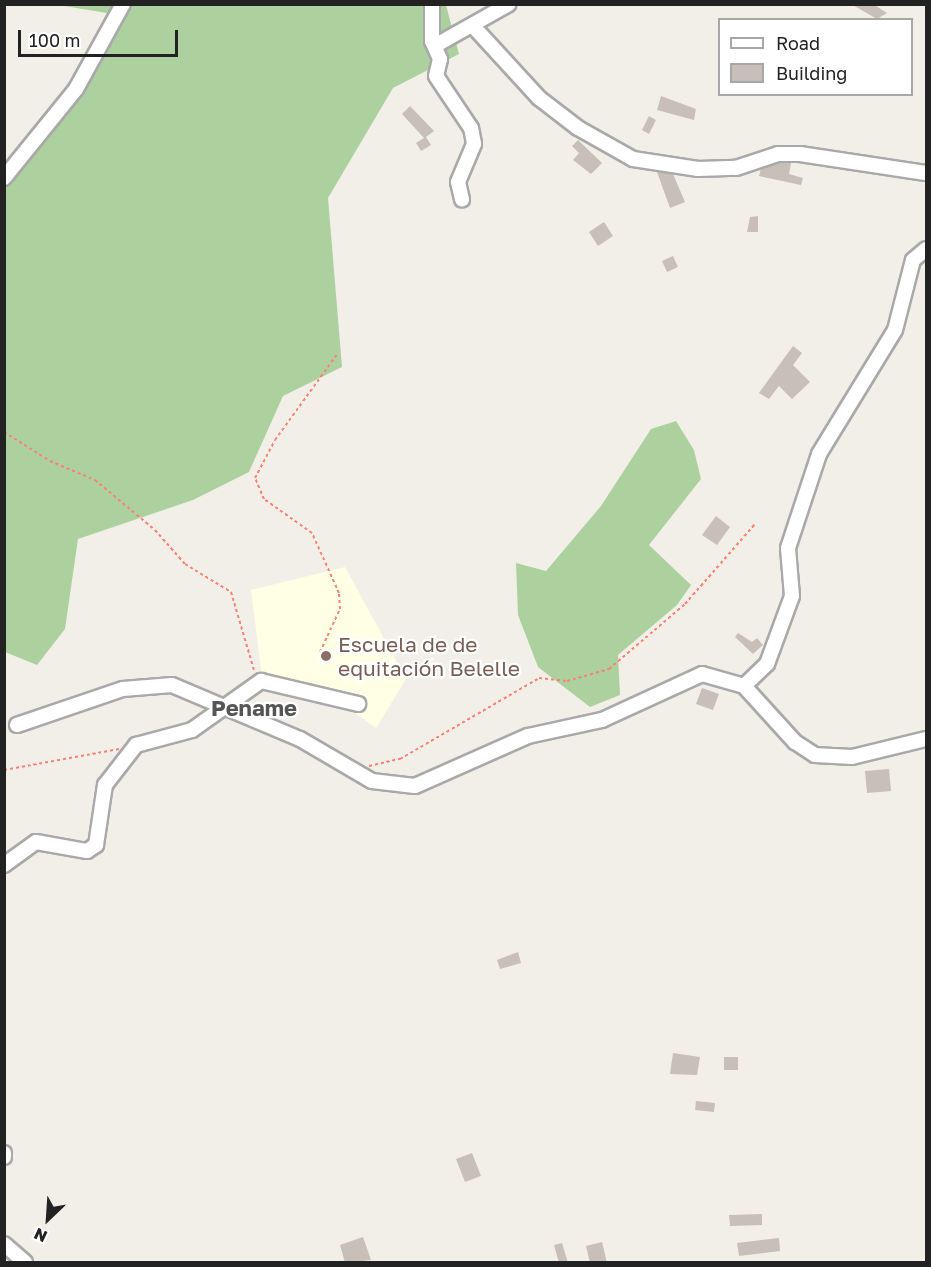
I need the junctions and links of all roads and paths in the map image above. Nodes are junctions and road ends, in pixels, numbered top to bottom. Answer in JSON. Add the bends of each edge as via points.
{"nodes":[{"id":1,"x":123,"y":4,"type":"edge"},
{"id":2,"x":432,"y":4,"type":"edge"},
{"id":3,"x":508,"y":4,"type":"edge"},
{"id":4,"x":473,"y":26,"type":"junction"},
{"id":5,"x":432,"y":41,"type":"junction"},
{"id":6,"x":927,"y":173,"type":"edge"},
{"id":7,"x":4,"y":178,"type":"edge"},
{"id":8,"x":462,"y":200,"type":"dead end"},
{"id":9,"x":927,"y":249,"type":"edge"},
{"id":10,"x":338,"y":353,"type":"dead end"},
{"id":11,"x":4,"y":432,"type":"edge"},
{"id":12,"x":756,"y":523,"type":"dead end"},
{"id":13,"x":320,"y":652,"type":"dead end"},
{"id":14,"x":259,"y":684,"type":"junction"},
{"id":15,"x":744,"y":686,"type":"junction"},
{"id":16,"x":358,"y":704,"type":"dead end"},
{"id":17,"x":229,"y":706,"type":"junction"},
{"id":18,"x":17,"y":725,"type":"dead end"},
{"id":19,"x":927,"y":739,"type":"edge"},
{"id":20,"x":136,"y":745,"type":"junction"},
{"id":21,"x":366,"y":766,"type":"dead end"},
{"id":22,"x":4,"y":770,"type":"edge"},
{"id":23,"x":4,"y":865,"type":"edge"},
{"id":24,"x":4,"y":1244,"type":"edge"},
{"id":25,"x":25,"y":1263,"type":"edge"}],
"edges":[{"from":1,"to":7,"type":"street","via":[[76,89]]},
{"from":2,"to":5,"type":"street"},
{"from":3,"to":4,"type":"street"},
{"from":4,"to":5,"type":"street","via":[[446,44]]},
{"from":4,"to":6,"type":"street","via":[[539,98],[578,128],[633,159],[698,169],[735,168],[778,154],[800,154]]},
{"from":5,"to":8,"type":"street","via":[[440,58],[436,76],[471,128],[474,144],[458,182]]},
{"from":9,"to":15,"type":"street","via":[[913,261],[895,330],[819,454],[788,548],[792,596],[767,664]]},
{"from":10,"to":13,"type":"path","via":[[275,440],[255,478],[264,499],[312,533],[339,593],[339,609]]},
{"from":11,"to":14,"type":"path","via":[[50,461],[95,480],[155,530],[185,564],[231,592]]},
{"from":12,"to":21,"type":"path","via":[[685,604],[609,669],[567,681],[539,678],[400,759]]},
{"from":14,"to":16,"type":"street"},
{"from":14,"to":17,"type":"street"},
{"from":15,"to":17,"type":"street","via":[[702,674],[602,720],[528,736],[415,786],[372,781]]},
{"from":15,"to":19,"type":"street","via":[[795,742],[815,755],[852,757]]},
{"from":17,"to":18,"type":"street","via":[[179,687],[149,685]]},
{"from":17,"to":20,"type":"street","via":[[192,730]]},
{"from":20,"to":22,"type":"path"},
{"from":20,"to":23,"type":"street","via":[[105,785],[96,845],[87,851],[36,842]]},
{"from":24,"to":25,"type":"street"}]}
